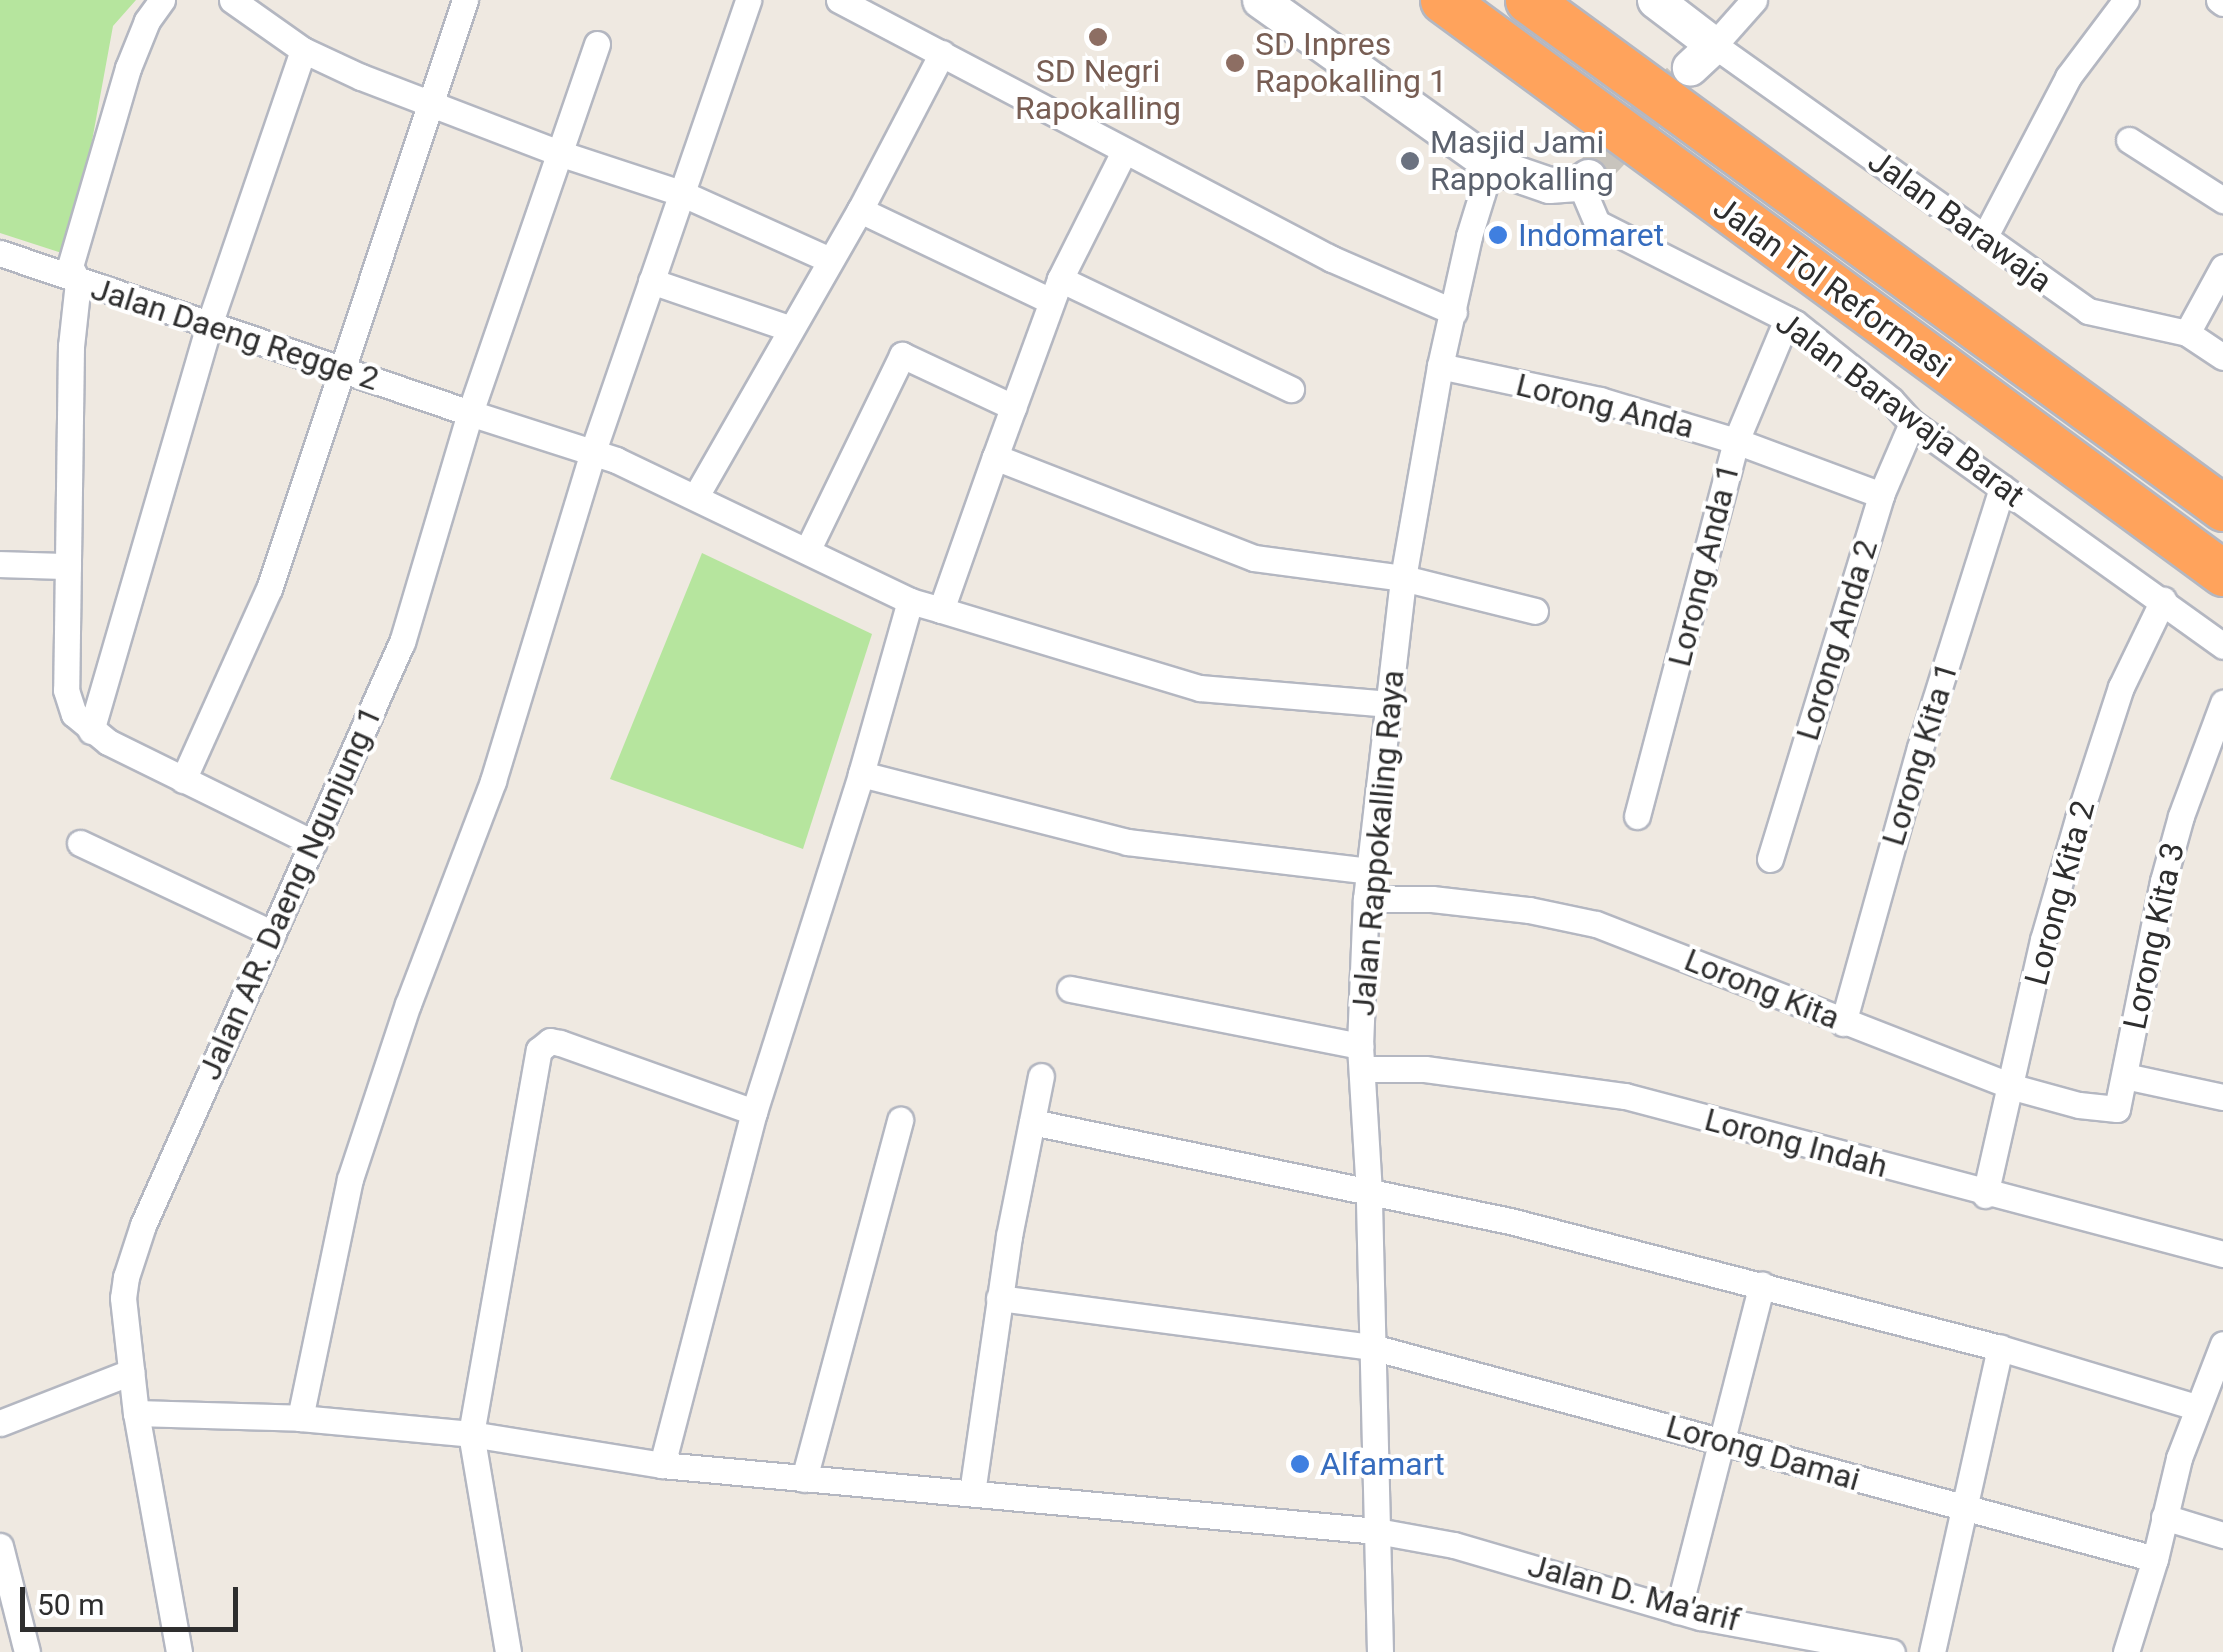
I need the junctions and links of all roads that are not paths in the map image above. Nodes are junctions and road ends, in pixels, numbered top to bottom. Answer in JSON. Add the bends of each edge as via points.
{"nodes":[{"id":1,"x":162,"y":0,"type":"edge"},
{"id":2,"x":232,"y":0,"type":"edge"},
{"id":3,"x":465,"y":0,"type":"edge"},
{"id":4,"x":748,"y":0,"type":"edge"},
{"id":5,"x":840,"y":0,"type":"edge"},
{"id":6,"x":1260,"y":0,"type":"edge"},
{"id":7,"x":1443,"y":0,"type":"edge"},
{"id":8,"x":1528,"y":0,"type":"edge"},
{"id":9,"x":1655,"y":0,"type":"edge"},
{"id":10,"x":1754,"y":0,"type":"edge"},
{"id":11,"x":2126,"y":0,"type":"edge"},
{"id":12,"x":597,"y":44,"type":"dead end"},
{"id":13,"x":304,"y":50,"type":"junction"},
{"id":14,"x":942,"y":53,"type":"junction"},
{"id":15,"x":1702,"y":56,"type":"junction"},
{"id":16,"x":431,"y":106,"type":"junction"},
{"id":17,"x":2129,"y":140,"type":"dead end"},
{"id":18,"x":1124,"y":152,"type":"junction"},
{"id":19,"x":559,"y":153,"type":"junction"},
{"id":20,"x":1491,"y":165,"type":"junction"},
{"id":21,"x":1584,"y":180,"type":"joint"},
{"id":22,"x":681,"y":192,"type":"junction"},
{"id":23,"x":2223,"y":200,"type":"edge"},
{"id":24,"x":860,"y":210,"type":"junction"},
{"id":25,"x":1984,"y":238,"type":"junction"},
{"id":26,"x":0,"y":253,"type":"edge"},
{"id":27,"x":830,"y":260,"type":"junction"},
{"id":28,"x":2223,"y":267,"type":"edge"},
{"id":29,"x":652,"y":280,"type":"junction"},
{"id":30,"x":78,"y":282,"type":"junction"},
{"id":31,"x":1055,"y":290,"type":"junction"},
{"id":32,"x":1454,"y":312,"type":"junction"},
{"id":33,"x":1787,"y":318,"type":"junction"},
{"id":34,"x":210,"y":322,"type":"junction"},
{"id":35,"x":791,"y":329,"type":"junction"},
{"id":36,"x":2187,"y":333,"type":"junction"},
{"id":37,"x":2223,"y":357,"type":"edge"},
{"id":38,"x":1440,"y":366,"type":"junction"},
{"id":39,"x":346,"y":371,"type":"junction"},
{"id":40,"x":1291,"y":389,"type":"dead end"},
{"id":41,"x":1013,"y":407,"type":"junction"},
{"id":42,"x":470,"y":413,"type":"junction"},
{"id":43,"x":1912,"y":423,"type":"junction"},
{"id":44,"x":1736,"y":441,"type":"junction"},
{"id":45,"x":593,"y":451,"type":"junction"},
{"id":46,"x":995,"y":457,"type":"junction"},
{"id":47,"x":2002,"y":488,"type":"junction"},
{"id":48,"x":1881,"y":495,"type":"junction"},
{"id":49,"x":696,"y":496,"type":"junction"},
{"id":50,"x":2223,"y":508,"type":"edge"},
{"id":51,"x":808,"y":551,"type":"junction"},
{"id":52,"x":0,"y":564,"type":"edge"},
{"id":53,"x":68,"y":566,"type":"junction"},
{"id":54,"x":2223,"y":573,"type":"edge"},
{"id":55,"x":1404,"y":578,"type":"junction"},
{"id":56,"x":2163,"y":600,"type":"junction"},
{"id":57,"x":910,"y":601,"type":"junction"},
{"id":58,"x":940,"y":610,"type":"junction"},
{"id":59,"x":1535,"y":611,"type":"dead end"},
{"id":60,"x":2223,"y":646,"type":"edge"},
{"id":61,"x":2223,"y":702,"type":"edge"},
{"id":62,"x":1389,"y":704,"type":"junction"},
{"id":63,"x":90,"y":731,"type":"junction"},
{"id":64,"x":861,"y":774,"type":"junction"},
{"id":65,"x":183,"y":780,"type":"junction"},
{"id":66,"x":1637,"y":816,"type":"dead end"},
{"id":67,"x":80,"y":843,"type":"dead end"},
{"id":68,"x":313,"y":843,"type":"junction"},
{"id":69,"x":1770,"y":859,"type":"dead end"},
{"id":70,"x":1369,"y":870,"type":"junction"},
{"id":71,"x":1366,"y":899,"type":"junction"},
{"id":72,"x":273,"y":934,"type":"junction"},
{"id":73,"x":1070,"y":989,"type":"dead end"},
{"id":74,"x":1843,"y":1022,"type":"junction"},
{"id":75,"x":1361,"y":1057,"type":"junction"},
{"id":76,"x":1041,"y":1076,"type":"dead end"},
{"id":77,"x":2125,"y":1076,"type":"junction"},
{"id":78,"x":2013,"y":1088,"type":"junction"},
{"id":79,"x":2223,"y":1096,"type":"edge"},
{"id":80,"x":754,"y":1112,"type":"junction"},
{"id":81,"x":900,"y":1120,"type":"dead end"},
{"id":82,"x":1032,"y":1122,"type":"junction"},
{"id":83,"x":1368,"y":1193,"type":"junction"},
{"id":84,"x":1985,"y":1194,"type":"junction"},
{"id":85,"x":2223,"y":1254,"type":"edge"},
{"id":86,"x":1762,"y":1286,"type":"junction"},
{"id":87,"x":998,"y":1298,"type":"junction"},
{"id":88,"x":2223,"y":1344,"type":"edge"},
{"id":89,"x":1372,"y":1347,"type":"junction"},
{"id":90,"x":2000,"y":1348,"type":"junction"},
{"id":91,"x":131,"y":1372,"type":"junction"},
{"id":92,"x":2195,"y":1408,"type":"junction"},
{"id":93,"x":136,"y":1412,"type":"junction"},
{"id":94,"x":300,"y":1418,"type":"junction"},
{"id":95,"x":0,"y":1423,"type":"edge"},
{"id":96,"x":472,"y":1434,"type":"junction"},
{"id":97,"x":1722,"y":1442,"type":"junction"},
{"id":98,"x":662,"y":1465,"type":"junction"},
{"id":99,"x":804,"y":1479,"type":"junction"},
{"id":100,"x":972,"y":1494,"type":"junction"},
{"id":101,"x":1961,"y":1508,"type":"junction"},
{"id":102,"x":2164,"y":1518,"type":"junction"},
{"id":103,"x":1377,"y":1531,"type":"junction"},
{"id":104,"x":2223,"y":1535,"type":"edge"},
{"id":105,"x":0,"y":1546,"type":"edge"},
{"id":106,"x":2155,"y":1559,"type":"junction"},
{"id":107,"x":1678,"y":1612,"type":"junction"},
{"id":108,"x":26,"y":1652,"type":"edge"},
{"id":109,"x":178,"y":1652,"type":"edge"},
{"id":110,"x":508,"y":1652,"type":"edge"},
{"id":111,"x":1380,"y":1652,"type":"edge"},
{"id":112,"x":1892,"y":1652,"type":"edge"},
{"id":113,"x":1932,"y":1652,"type":"edge"},
{"id":114,"x":2126,"y":1652,"type":"edge"}],
"edges":[{"from":1,"to":30,"type":"street","via":[[128,68],[70,266]]},
{"from":2,"to":13,"type":"street"},
{"from":3,"to":16,"type":"street"},
{"from":4,"to":22,"type":"street"},
{"from":5,"to":14,"type":"street"},
{"from":6,"to":20,"type":"street"},
{"from":7,"to":54,"type":"highway","name":"Jalan Tol Reformasi"},
{"from":8,"to":50,"type":"highway","name":"Jalan Tol Reformasi"},
{"from":9,"to":15,"type":"street"},
{"from":10,"to":15,"type":"street"},
{"from":11,"to":25,"type":"street","via":[[2068,77]]},
{"from":12,"to":19,"type":"street","name":"Jalan AR. Daeng Ngunjung 1"},
{"from":13,"to":16,"type":"street"},
{"from":13,"to":34,"type":"street"},
{"from":14,"to":18,"type":"street"},
{"from":14,"to":24,"type":"street"},
{"from":15,"to":25,"type":"street","name":"Jalan Barawaja"},
{"from":16,"to":19,"type":"street"},
{"from":16,"to":39,"type":"street"},
{"from":17,"to":23,"type":"street"},
{"from":18,"to":31,"type":"street"},
{"from":18,"to":32,"type":"street","via":[[1332,259]]},
{"from":19,"to":22,"type":"street"},
{"from":19,"to":42,"type":"street","name":"Jalan AR. Daeng Ngunjung 1"},
{"from":20,"to":21,"type":"street","via":[[1531,182]]},
{"from":20,"to":32,"type":"street","name":"Jalan Rappokalling Raya"},
{"from":21,"to":33,"type":"street","name":"Jalan Barawaja Barat","via":[[1597,224]]},
{"from":22,"to":27,"type":"street"},
{"from":22,"to":29,"type":"street"},
{"from":24,"to":27,"type":"street"},
{"from":24,"to":31,"type":"street"},
{"from":25,"to":36,"type":"street","name":"Jalan Barawaja","via":[[2088,311]]},
{"from":26,"to":30,"type":"street","name":"Jalan Daeng Regge 2"},
{"from":27,"to":35,"type":"street"},
{"from":28,"to":36,"type":"street"},
{"from":29,"to":35,"type":"street"},
{"from":29,"to":45,"type":"street"},
{"from":30,"to":34,"type":"street","name":"Jalan Daeng Regge 2"},
{"from":30,"to":53,"type":"street"},
{"from":31,"to":40,"type":"street"},
{"from":31,"to":41,"type":"street"},
{"from":32,"to":38,"type":"street","name":"Jalan Rappokalling Raya"},
{"from":33,"to":43,"type":"street","name":"Jalan Barawaja Barat"},
{"from":33,"to":44,"type":"street","name":"Lorong Anda 1"},
{"from":34,"to":39,"type":"street","name":"Jalan Daeng Regge 2"},
{"from":34,"to":63,"type":"street"},
{"from":35,"to":49,"type":"street"},
{"from":36,"to":37,"type":"street","name":"Jalan Barawaja"},
{"from":38,"to":44,"type":"street","name":"Lorong Anda","via":[[1600,400]]},
{"from":38,"to":55,"type":"street","name":"Jalan Rappokalling Raya"},
{"from":39,"to":42,"type":"street","name":"Jalan Daeng Regge 2"},
{"from":39,"to":65,"type":"street","via":[[270,589]]},
{"from":41,"to":46,"type":"street"},
{"from":41,"to":51,"type":"street","via":[[902,355]]},
{"from":42,"to":45,"type":"street","name":"Jalan Daeng Regge 2"},
{"from":42,"to":68,"type":"street","name":"Jalan AR. Daeng Ngunjung 1","via":[[410,619]]},
{"from":43,"to":47,"type":"street","name":"Jalan Barawaja Barat"},
{"from":43,"to":48,"type":"street","name":"Lorong Anda 2"},
{"from":44,"to":48,"type":"street","name":"Lorong Anda"},
{"from":44,"to":66,"type":"street","name":"Lorong Anda 1"},
{"from":45,"to":49,"type":"street","name":"Jalan Daeng Regge 2"},
{"from":45,"to":94,"type":"street","via":[[493,781],[350,1179]]},
{"from":46,"to":55,"type":"street","via":[[1254,558]]},
{"from":46,"to":58,"type":"street"},
{"from":47,"to":56,"type":"street","name":"Jalan Barawaja Barat"},
{"from":47,"to":74,"type":"street","name":"Lorong Kita 1"},
{"from":48,"to":69,"type":"street","name":"Lorong Anda 2"},
{"from":49,"to":51,"type":"street","name":"Jalan Daeng Regge 2"},
{"from":51,"to":57,"type":"street","name":"Jalan Daeng Regge 2"},
{"from":52,"to":53,"type":"street"},
{"from":53,"to":63,"type":"street","via":[[66,690],[68,705]]},
{"from":55,"to":59,"type":"street"},
{"from":55,"to":62,"type":"street","name":"Jalan Rappokalling Raya"},
{"from":56,"to":60,"type":"street","name":"Jalan Barawaja Barat"},
{"from":56,"to":78,"type":"street","name":"Lorong Kita 2","via":[[2121,687],[2078,818],[2043,940]]},
{"from":57,"to":58,"type":"street","name":"Jalan Daeng Regge 2"},
{"from":57,"to":64,"type":"street"},
{"from":58,"to":62,"type":"street","name":"Jalan Daeng Regge 2","via":[[1200,688]]},
{"from":61,"to":77,"type":"street","name":"Lorong Kita 3","via":[[2162,881]]},
{"from":62,"to":70,"type":"street","name":"Jalan Rappokalling Raya"},
{"from":63,"to":65,"type":"street"},
{"from":64,"to":70,"type":"street","via":[[1127,842]]},
{"from":64,"to":80,"type":"street"},
{"from":65,"to":68,"type":"street"},
{"from":67,"to":72,"type":"street"},
{"from":68,"to":72,"type":"street","name":"Jalan AR. Daeng Ngunjung 1"},
{"from":70,"to":71,"type":"street","name":"Jalan Rappokalling Raya"},
{"from":71,"to":74,"type":"street","name":"Lorong Kita","via":[[1470,904],[1596,924]]},
{"from":71,"to":75,"type":"street","name":"Jalan Rappokalling Raya"},
{"from":72,"to":91,"type":"street","name":"Jalan AR. Daeng Ngunjung 1","via":[[133,1252],[124,1298]]},
{"from":73,"to":75,"type":"street","name":"Lorong Indah"},
{"from":74,"to":78,"type":"street","name":"Lorong Kita"},
{"from":75,"to":83,"type":"street","name":"Jalan Rappokalling Raya"},
{"from":75,"to":84,"type":"street","name":"Lorong Indah","via":[[1626,1096]]},
{"from":76,"to":82,"type":"street"},
{"from":77,"to":78,"type":"street","name":"Lorong Kita","via":[[2117,1109]]},
{"from":77,"to":79,"type":"street","name":"Lorong Kita 3"},
{"from":78,"to":84,"type":"street","name":"Lorong Kita 2"},
{"from":80,"to":96,"type":"street","via":[[560,1043],[544,1044],[525,1115]]},
{"from":80,"to":98,"type":"street"},
{"from":81,"to":99,"type":"street"},
{"from":82,"to":83,"type":"street"},
{"from":82,"to":87,"type":"street"},
{"from":83,"to":86,"type":"street","via":[[1510,1221]]},
{"from":83,"to":89,"type":"street","name":"Jalan Rappokalling Raya"},
{"from":84,"to":85,"type":"street","name":"Lorong Indah"},
{"from":86,"to":90,"type":"street"},
{"from":86,"to":97,"type":"street"},
{"from":87,"to":89,"type":"street","name":"Lorong Damai"},
{"from":87,"to":100,"type":"street"},
{"from":88,"to":92,"type":"street"},
{"from":89,"to":97,"type":"street","name":"Lorong Damai"},
{"from":89,"to":103,"type":"street","name":"Jalan Rappokalling Raya"},
{"from":90,"to":92,"type":"street"},
{"from":90,"to":101,"type":"street"},
{"from":91,"to":93,"type":"street","name":"Jalan AR. Daeng Ngunjung 1"},
{"from":91,"to":95,"type":"street"},
{"from":92,"to":102,"type":"street"},
{"from":93,"to":94,"type":"street","name":"Jalan D. Ma'arif"},
{"from":93,"to":109,"type":"street","name":"Jalan AR. Daeng Ngunjung 1"},
{"from":94,"to":96,"type":"street","name":"Jalan D. Ma'arif"},
{"from":96,"to":98,"type":"street","name":"Jalan D. Ma'arif"},
{"from":96,"to":110,"type":"street"},
{"from":97,"to":101,"type":"street","name":"Lorong Damai"},
{"from":97,"to":107,"type":"street"},
{"from":98,"to":99,"type":"street","name":"Jalan D. Ma'arif"},
{"from":99,"to":100,"type":"street","name":"Jalan D. Ma'arif"},
{"from":100,"to":103,"type":"street","name":"Jalan D. Ma'arif"},
{"from":101,"to":106,"type":"street","name":"Lorong Damai"},
{"from":101,"to":113,"type":"street"},
{"from":102,"to":104,"type":"street"},
{"from":102,"to":106,"type":"street"},
{"from":103,"to":107,"type":"street","name":"Jalan D. Ma'arif","via":[[1454,1545]]},
{"from":103,"to":111,"type":"street","name":"Jalan Rappokalling Raya"},
{"from":105,"to":108,"type":"street"},
{"from":106,"to":114,"type":"street"},
{"from":107,"to":112,"type":"street","name":"Jalan D. Ma'arif"}]}
